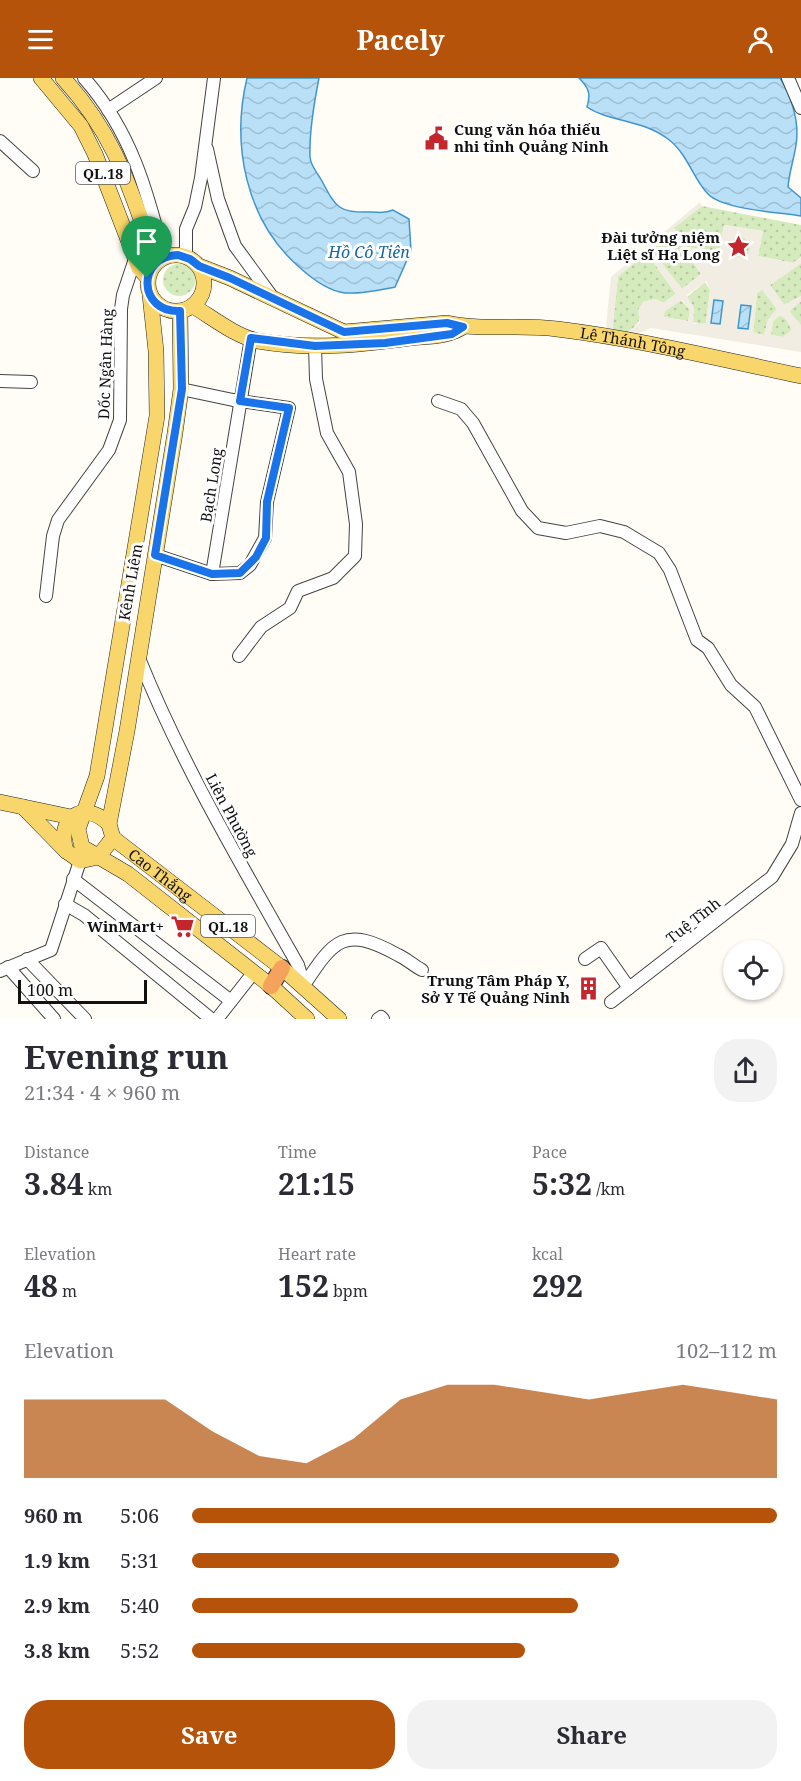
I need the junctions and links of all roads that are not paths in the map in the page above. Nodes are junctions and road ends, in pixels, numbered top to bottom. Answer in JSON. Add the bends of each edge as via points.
{"nodes":[{"id":1,"x":41,"y":78,"type":"edge"},
{"id":2,"x":63,"y":78,"type":"edge"},
{"id":3,"x":84,"y":78,"type":"edge"},
{"id":4,"x":156,"y":78,"type":"edge"},
{"id":5,"x":214,"y":78,"type":"edge"},
{"id":6,"x":788,"y":78,"type":"edge"},
{"id":7,"x":801,"y":108,"type":"edge"},
{"id":8,"x":108,"y":110,"type":"junction"},
{"id":9,"x":205,"y":139,"type":"junction"},
{"id":10,"x":0,"y":141,"type":"edge"},
{"id":11,"x":33,"y":171,"type":"dead end"},
{"id":12,"x":186,"y":256,"type":"junction"},
{"id":13,"x":135,"y":259,"type":"junction"},
{"id":14,"x":160,"y":260,"type":"junction"},
{"id":15,"x":199,"y":266,"type":"junction"},
{"id":16,"x":147,"y":278,"type":"junction"},
{"id":17,"x":150,"y":295,"type":"junction"},
{"id":18,"x":274,"y":300,"type":"junction"},
{"id":19,"x":187,"y":308,"type":"junction"},
{"id":20,"x":463,"y":327,"type":"junction"},
{"id":21,"x":251,"y":338,"type":"junction"},
{"id":22,"x":315,"y":346,"type":"junction"},
{"id":23,"x":801,"y":376,"type":"edge"},
{"id":24,"x":0,"y":381,"type":"edge"},
{"id":25,"x":31,"y":382,"type":"dead end"},
{"id":26,"x":182,"y":389,"type":"junction"},
{"id":27,"x":240,"y":401,"type":"junction"},
{"id":28,"x":438,"y":401,"type":"dead end"},
{"id":29,"x":155,"y":555,"type":"junction"},
{"id":30,"x":212,"y":574,"type":"junction"},
{"id":31,"x":46,"y":596,"type":"dead end"},
{"id":32,"x":239,"y":656,"type":"dead end"},
{"id":33,"x":138,"y":657,"type":"junction"},
{"id":34,"x":798,"y":783,"type":"edge"},
{"id":35,"x":801,"y":800,"type":"edge"},
{"id":36,"x":0,"y":802,"type":"edge"},
{"id":37,"x":23,"y":807,"type":"junction"},
{"id":38,"x":801,"y":813,"type":"edge"},
{"id":39,"x":78,"y":815,"type":"junction"},
{"id":40,"x":111,"y":831,"type":"junction"},
{"id":41,"x":66,"y":851,"type":"junction"},
{"id":42,"x":98,"y":857,"type":"junction"},
{"id":43,"x":81,"y":861,"type":"junction"},
{"id":44,"x":73,"y":879,"type":"junction"},
{"id":45,"x":65,"y":904,"type":"junction"},
{"id":46,"x":585,"y":958,"type":"dead end"},
{"id":47,"x":27,"y":959,"type":"junction"},
{"id":48,"x":282,"y":968,"type":"junction"},
{"id":49,"x":4,"y":969,"type":"edge"},
{"id":50,"x":422,"y":970,"type":"dead end"},
{"id":51,"x":254,"y":972,"type":"junction"},
{"id":52,"x":271,"y":986,"type":"junction"},
{"id":53,"x":304,"y":986,"type":"junction"},
{"id":54,"x":630,"y":988,"type":"junction"},
{"id":55,"x":231,"y":1001,"type":"junction"},
{"id":56,"x":611,"y":1002,"type":"dead end"},
{"id":57,"x":54,"y":1019,"type":"edge"},
{"id":58,"x":85,"y":1019,"type":"edge"},
{"id":59,"x":211,"y":1019,"type":"edge"},
{"id":60,"x":217,"y":1019,"type":"edge"},
{"id":61,"x":308,"y":1019,"type":"edge"},
{"id":62,"x":339,"y":1019,"type":"edge"},
{"id":63,"x":378,"y":1019,"type":"edge"},
{"id":64,"x":383,"y":1019,"type":"edge"}],
"edges":[{"from":1,"to":13,"type":"main road","number":"QL.18","via":[[86,136]]},
{"from":2,"to":14,"type":"main road","number":"QL.18","via":[[118,155]]},
{"from":3,"to":8,"type":"street"},
{"from":4,"to":8,"type":"street"},
{"from":5,"to":9,"type":"street"},
{"from":6,"to":7,"type":"street"},
{"from":8,"to":14,"type":"street","via":[[132,149],[149,197]]},
{"from":9,"to":12,"type":"street","via":[[199,188],[186,229]]},
{"from":9,"to":18,"type":"street","via":[[218,199],[235,246]]},
{"from":10,"to":11,"type":"street"},
{"from":12,"to":14,"type":"main road"},
{"from":12,"to":15,"type":"main road"},
{"from":13,"to":16,"type":"main road","number":"QL.18"},
{"from":13,"to":31,"type":"street","name":"Dốc Ngân Hàng","via":[[123,295],[120,420],[109,450],[58,520],[52,536]]},
{"from":14,"to":16,"type":"main road"},
{"from":15,"to":18,"type":"main road","name":"Lê Thánh Tông"},
{"from":15,"to":19,"type":"main road","via":[[204,287]]},
{"from":16,"to":17,"type":"main road"},
{"from":17,"to":19,"type":"main road","via":[[159,306]]},
{"from":17,"to":39,"type":"main road","name":"Kênh Liêm","number":"QL.18","via":[[157,416],[97,776]]},
{"from":18,"to":20,"type":"main road","name":"Lê Thánh Tông","via":[[344,332],[447,323]]},
{"from":19,"to":21,"type":"main road","name":"Lê Thánh Tông"},
{"from":19,"to":26,"type":"main road","name":"Kênh Liêm"},
{"from":20,"to":22,"type":"main road","name":"Lê Thánh Tông","via":[[452,334],[385,343]]},
{"from":20,"to":23,"type":"main road","name":"Lê Thánh Tông","via":[[556,329],[661,346]]},
{"from":21,"to":22,"type":"main road","name":"Lê Thánh Tông"},
{"from":21,"to":27,"type":"street","name":"Bạch Long"},
{"from":22,"to":32,"type":"street","via":[[316,379],[327,433],[349,472],[356,524],[355,556],[333,578],[298,591],[290,608],[261,627]]},
{"from":24,"to":25,"type":"street"},
{"from":26,"to":27,"type":"street"},
{"from":26,"to":29,"type":"main road","name":"Kênh Liêm"},
{"from":27,"to":30,"type":"street","name":"Bạch Long"},
{"from":27,"to":30,"type":"street","via":[[289,408],[267,502],[266,538],[256,557],[240,573]]},
{"from":28,"to":34,"type":"street","via":[[461,409],[473,423],[522,511],[538,528],[566,533],[600,526],[624,532],[659,553],[670,570],[697,640],[708,648],[731,685],[755,707],[772,747]]},
{"from":29,"to":30,"type":"street"},
{"from":29,"to":33,"type":"main road","name":"Kênh Liêm"},
{"from":33,"to":40,"type":"main road","name":"Kênh Liêm"},
{"from":33,"to":53,"type":"street","name":"Liên Phường","via":[[162,715],[298,965]]},
{"from":34,"to":35,"type":"street"},
{"from":36,"to":37,"type":"main road","name":"Cao Thắng"},
{"from":37,"to":39,"type":"main road","name":"Cao Thắng"},
{"from":37,"to":41,"type":"main road"},
{"from":38,"to":54,"type":"street","name":"Tuệ Tĩnh","via":[[792,844],[772,877]]},
{"from":39,"to":40,"type":"main road","name":"Cao Thắng","via":[[100,815]]},
{"from":39,"to":41,"type":"main road","via":[[63,829]]},
{"from":39,"to":42,"type":"main road","name":"Kênh Liêm","number":"QL.18","via":[[82,847]]},
{"from":40,"to":42,"type":"main road","name":"Cao Thắng","via":[[107,850]]},
{"from":40,"to":48,"type":"main road","name":"Cao Thắng","number":"QL.18"},
{"from":41,"to":43,"type":"main road"},
{"from":42,"to":43,"type":"main road"},
{"from":42,"to":51,"type":"main road","name":"Cao Thắng","number":"QL.18","via":[[128,874]]},
{"from":43,"to":44,"type":"street"},
{"from":44,"to":45,"type":"street"},
{"from":44,"to":55,"type":"street"},
{"from":45,"to":47,"type":"street","via":[[51,950]]},
{"from":45,"to":59,"type":"street","via":[[84,915]]},
{"from":46,"to":54,"type":"street","via":[[601,948]]},
{"from":47,"to":49,"type":"street"},
{"from":47,"to":58,"type":"street"},
{"from":48,"to":52,"type":"highway"},
{"from":48,"to":53,"type":"main road","name":"Cao Thắng","number":"QL.18"},
{"from":49,"to":57,"type":"street"},
{"from":50,"to":53,"type":"street","via":[[371,942],[348,940],[329,949]]},
{"from":51,"to":52,"type":"main road","name":"Cao Thắng","number":"QL.18"},
{"from":51,"to":55,"type":"street"},
{"from":52,"to":61,"type":"main road","name":"Cao Thắng","number":"QL.18"},
{"from":53,"to":62,"type":"main road","name":"Cao Thắng","number":"QL.18"},
{"from":54,"to":56,"type":"street","name":"Tuệ Tĩnh"},
{"from":55,"to":60,"type":"street"},
{"from":63,"to":64,"type":"street"}]}
